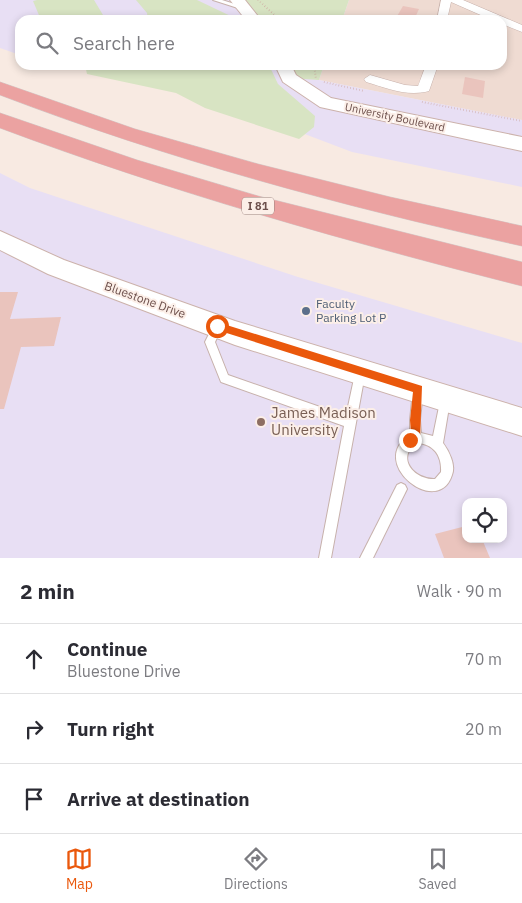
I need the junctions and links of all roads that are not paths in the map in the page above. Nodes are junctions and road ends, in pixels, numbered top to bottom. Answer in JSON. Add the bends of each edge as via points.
{"nodes":[{"id":1,"x":216,"y":0,"type":"edge"},
{"id":2,"x":446,"y":0,"type":"edge"},
{"id":3,"x":454,"y":0,"type":"edge"},
{"id":4,"x":239,"y":3,"type":"edge"},
{"id":5,"x":250,"y":15,"type":"edge"},
{"id":6,"x":443,"y":15,"type":"edge"},
{"id":7,"x":490,"y":15,"type":"edge"},
{"id":8,"x":507,"y":22,"type":"edge"},
{"id":9,"x":522,"y":28,"type":"edge"},
{"id":10,"x":285,"y":70,"type":"edge"},
{"id":11,"x":430,"y":70,"type":"edge"},
{"id":12,"x":370,"y":79,"type":"dead end"},
{"id":13,"x":0,"y":88,"type":"edge"},
{"id":14,"x":0,"y":120,"type":"edge"},
{"id":15,"x":522,"y":144,"type":"edge"},
{"id":16,"x":222,"y":162,"type":"junction"},
{"id":17,"x":522,"y":218,"type":"edge"},
{"id":18,"x":522,"y":236,"type":"edge"},
{"id":19,"x":0,"y":240,"type":"edge"},
{"id":20,"x":522,"y":275,"type":"edge"},
{"id":21,"x":217,"y":326,"type":"junction"},
{"id":22,"x":360,"y":372,"type":"junction"},
{"id":23,"x":419,"y":389,"type":"junction"},
{"id":24,"x":446,"y":398,"type":"junction"},
{"id":25,"x":522,"y":422,"type":"edge"},
{"id":26,"x":350,"y":423,"type":"junction"},
{"id":27,"x":416,"y":438,"type":"junction"},
{"id":28,"x":437,"y":444,"type":"junction"},
{"id":29,"x":401,"y":489,"type":"dead end"},
{"id":30,"x":325,"y":558,"type":"edge"},
{"id":31,"x":366,"y":558,"type":"edge"}],
"edges":[{"from":1,"to":4,"type":"lane"},
{"from":2,"to":6,"type":"street"},
{"from":3,"to":7,"type":"street"},
{"from":4,"to":5,"type":"street"},
{"from":8,"to":9,"type":"street"},
{"from":10,"to":15,"type":"street","name":"University Boulevard","via":[[289,78],[326,103]]},
{"from":11,"to":12,"type":"street","via":[[425,88],[421,90]]},
{"from":13,"to":16,"type":"highway","via":[[103,125]]},
{"from":14,"to":20,"type":"highway","number":"I 81","via":[[131,167],[298,218]]},
{"from":16,"to":17,"type":"highway","via":[[418,203]]},
{"from":16,"to":18,"type":"highway","via":[[330,192]]},
{"from":19,"to":21,"type":"street","name":"Bluestone Drive","via":[[56,267]]},
{"from":21,"to":22,"type":"street","name":"Bluestone Drive"},
{"from":21,"to":26,"type":"lane","via":[[210,342],[211,349],[225,379]]},
{"from":22,"to":23,"type":"street","name":"Bluestone Drive"},
{"from":22,"to":26,"type":"lane"},
{"from":23,"to":24,"type":"street","name":"Bluestone Drive"},
{"from":23,"to":27,"type":"lane"},
{"from":24,"to":25,"type":"street","name":"Bluestone Drive"},
{"from":24,"to":28,"type":"lane"},
{"from":26,"to":30,"type":"lane"},
{"from":27,"to":28,"type":"lane"},
{"from":27,"to":28,"type":"lane","via":[[405,445],[402,460],[409,476],[423,486],[438,485],[447,474],[446,458]]},
{"from":29,"to":31,"type":"lane"}]}
